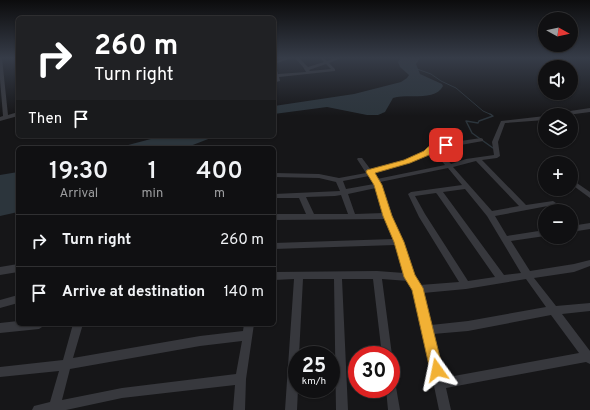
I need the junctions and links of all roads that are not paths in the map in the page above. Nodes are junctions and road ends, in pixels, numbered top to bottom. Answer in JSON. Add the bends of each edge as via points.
{"nodes":[{"id":1,"x":2,"y":87,"type":"edge"},
{"id":2,"x":590,"y":110,"type":"edge"},
{"id":3,"x":578,"y":112,"type":"edge"},
{"id":4,"x":16,"y":114,"type":"edge"},
{"id":5,"x":6,"y":117,"type":"junction"},
{"id":6,"x":0,"y":119,"type":"edge"},
{"id":7,"x":538,"y":119,"type":"edge"},
{"id":8,"x":481,"y":140,"type":"dead end"},
{"id":9,"x":434,"y":148,"type":"junction"},
{"id":10,"x":360,"y":159,"type":"dead end"},
{"id":11,"x":477,"y":159,"type":"junction"},
{"id":12,"x":449,"y":166,"type":"junction"},
{"id":13,"x":371,"y":173,"type":"junction"},
{"id":14,"x":276,"y":175,"type":"edge"},
{"id":15,"x":339,"y":180,"type":"junction"},
{"id":16,"x":377,"y":183,"type":"junction"},
{"id":17,"x":466,"y":187,"type":"junction"},
{"id":18,"x":578,"y":187,"type":"edge"},
{"id":19,"x":343,"y":192,"type":"junction"},
{"id":20,"x":439,"y":192,"type":"junction"},
{"id":21,"x":301,"y":195,"type":"junction"},
{"id":22,"x":276,"y":196,"type":"edge"},
{"id":23,"x":590,"y":196,"type":"edge"},
{"id":24,"x":553,"y":203,"type":"dead end"},
{"id":25,"x":524,"y":207,"type":"junction"},
{"id":26,"x":490,"y":214,"type":"junction"},
{"id":27,"x":311,"y":216,"type":"junction"},
{"id":28,"x":388,"y":216,"type":"junction"},
{"id":29,"x":276,"y":218,"type":"edge"},
{"id":30,"x":353,"y":218,"type":"junction"},
{"id":31,"x":590,"y":226,"type":"edge"},
{"id":32,"x":578,"y":228,"type":"edge"},
{"id":33,"x":538,"y":234,"type":"edge"},
{"id":34,"x":506,"y":239,"type":"junction"},
{"id":35,"x":399,"y":242,"type":"junction"},
{"id":36,"x":276,"y":246,"type":"edge"},
{"id":37,"x":590,"y":263,"type":"edge"},
{"id":38,"x":16,"y":268,"type":"edge"},
{"id":39,"x":0,"y":272,"type":"edge"},
{"id":40,"x":299,"y":275,"type":"junction"},
{"id":41,"x":338,"y":275,"type":"junction"},
{"id":42,"x":377,"y":275,"type":"junction"},
{"id":43,"x":276,"y":276,"type":"edge"},
{"id":44,"x":528,"y":276,"type":"junction"},
{"id":45,"x":410,"y":277,"type":"junction"},
{"id":46,"x":502,"y":279,"type":"junction"},
{"id":47,"x":466,"y":285,"type":"junction"},
{"id":48,"x":418,"y":288,"type":"junction"},
{"id":49,"x":16,"y":300,"type":"edge"},
{"id":50,"x":0,"y":304,"type":"edge"},
{"id":51,"x":590,"y":307,"type":"edge"},
{"id":52,"x":554,"y":310,"type":"junction"},
{"id":53,"x":20,"y":326,"type":"edge"},
{"id":54,"x":77,"y":326,"type":"edge"},
{"id":55,"x":248,"y":326,"type":"edge"},
{"id":56,"x":0,"y":328,"type":"edge"},
{"id":57,"x":428,"y":330,"type":"junction"},
{"id":58,"x":246,"y":336,"type":"junction"},
{"id":59,"x":386,"y":346,"type":"edge"},
{"id":60,"x":589,"y":357,"type":"edge"},
{"id":61,"x":65,"y":365,"type":"junction"},
{"id":62,"x":0,"y":372,"type":"edge"},
{"id":63,"x":241,"y":379,"type":"junction"},
{"id":64,"x":440,"y":384,"type":"junction"},
{"id":65,"x":392,"y":398,"type":"edge"},
{"id":66,"x":54,"y":408,"type":"edge"},
{"id":67,"x":38,"y":410,"type":"edge"},
{"id":68,"x":239,"y":410,"type":"edge"},
{"id":69,"x":292,"y":410,"type":"edge"},
{"id":70,"x":342,"y":410,"type":"edge"},
{"id":71,"x":394,"y":410,"type":"edge"},
{"id":72,"x":445,"y":410,"type":"edge"}],
"edges":[{"from":1,"to":5,"type":"street"},
{"from":2,"to":3,"type":"street"},
{"from":4,"to":5,"type":"street"},
{"from":5,"to":6,"type":"street"},
{"from":7,"to":11,"type":"street","via":[[503,122],[495,142],[497,156]]},
{"from":8,"to":9,"type":"street"},
{"from":9,"to":12,"type":"street"},
{"from":9,"to":13,"type":"street","via":[[407,162]]},
{"from":10,"to":13,"type":"street"},
{"from":11,"to":12,"type":"street"},
{"from":11,"to":25,"type":"street"},
{"from":12,"to":16,"type":"street"},
{"from":12,"to":17,"type":"street"},
{"from":13,"to":15,"type":"street"},
{"from":13,"to":16,"type":"street"},
{"from":14,"to":15,"type":"street","via":[[319,176]]},
{"from":15,"to":19,"type":"street"},
{"from":16,"to":19,"type":"street"},
{"from":16,"to":28,"type":"street"},
{"from":17,"to":20,"type":"street"},
{"from":17,"to":26,"type":"street"},
{"from":18,"to":23,"type":"street"},
{"from":19,"to":21,"type":"street"},
{"from":19,"to":30,"type":"street"},
{"from":20,"to":46,"type":"street"},
{"from":20,"to":47,"type":"street","via":[[411,194]]},
{"from":21,"to":22,"type":"street"},
{"from":21,"to":27,"type":"street"},
{"from":24,"to":25,"type":"street"},
{"from":25,"to":26,"type":"street"},
{"from":26,"to":34,"type":"street"},
{"from":27,"to":29,"type":"street"},
{"from":27,"to":30,"type":"street"},
{"from":28,"to":30,"type":"street"},
{"from":28,"to":35,"type":"street"},
{"from":31,"to":32,"type":"street"},
{"from":33,"to":34,"type":"street"},
{"from":34,"to":44,"type":"street"},
{"from":35,"to":36,"type":"street"},
{"from":35,"to":45,"type":"street"},
{"from":37,"to":44,"type":"street"},
{"from":38,"to":39,"type":"street"},
{"from":40,"to":41,"type":"street"},
{"from":40,"to":43,"type":"street"},
{"from":40,"to":69,"type":"street"},
{"from":41,"to":42,"type":"street"},
{"from":41,"to":70,"type":"street"},
{"from":42,"to":45,"type":"street"},
{"from":42,"to":59,"type":"street"},
{"from":44,"to":46,"type":"street"},
{"from":44,"to":52,"type":"street"},
{"from":45,"to":48,"type":"street"},
{"from":46,"to":47,"type":"street"},
{"from":47,"to":48,"type":"street"},
{"from":48,"to":57,"type":"street"},
{"from":49,"to":50,"type":"street"},
{"from":51,"to":52,"type":"street"},
{"from":52,"to":57,"type":"street","via":[[468,326]]},
{"from":52,"to":60,"type":"street"},
{"from":53,"to":56,"type":"street"},
{"from":54,"to":61,"type":"street"},
{"from":55,"to":58,"type":"street"},
{"from":57,"to":64,"type":"street"},
{"from":58,"to":61,"type":"street","via":[[200,341]]},
{"from":58,"to":63,"type":"street"},
{"from":60,"to":64,"type":"street"},
{"from":61,"to":62,"type":"street"},
{"from":61,"to":66,"type":"street"},
{"from":63,"to":66,"type":"street","via":[[122,393]]},
{"from":63,"to":68,"type":"street"},
{"from":64,"to":72,"type":"street"},
{"from":65,"to":71,"type":"street"},
{"from":66,"to":67,"type":"street"}]}
